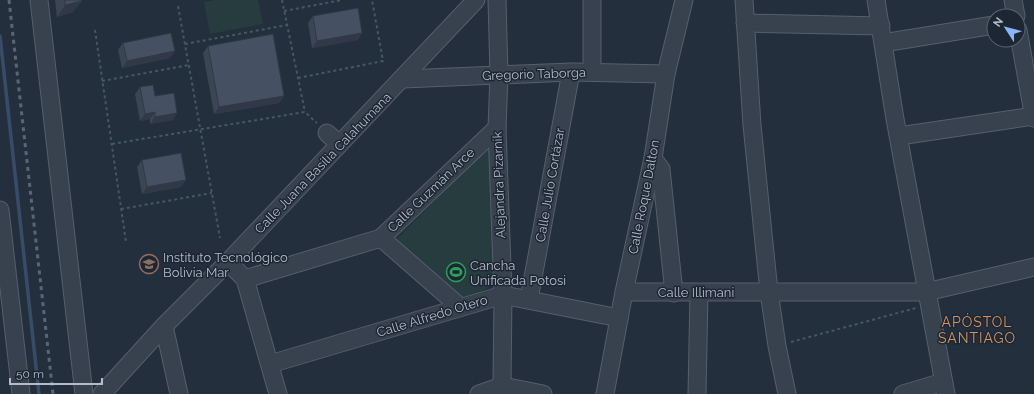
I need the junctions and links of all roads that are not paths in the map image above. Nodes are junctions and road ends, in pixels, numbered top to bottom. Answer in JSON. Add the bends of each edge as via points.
{"nodes":[{"id":1,"x":39,"y":0,"type":"edge"},
{"id":2,"x":476,"y":0,"type":"edge"},
{"id":3,"x":497,"y":0,"type":"edge"},
{"id":4,"x":592,"y":0,"type":"edge"},
{"id":5,"x":684,"y":0,"type":"edge"},
{"id":6,"x":744,"y":0,"type":"edge"},
{"id":7,"x":876,"y":0,"type":"edge"},
{"id":8,"x":745,"y":23,"type":"junction"},
{"id":9,"x":880,"y":26,"type":"junction"},
{"id":10,"x":986,"y":26,"type":"edge"},
{"id":11,"x":883,"y":43,"type":"junction"},
{"id":12,"x":1022,"y":48,"type":"edge"},
{"id":13,"x":571,"y":72,"type":"junction"},
{"id":14,"x":592,"y":72,"type":"junction"},
{"id":15,"x":666,"y":74,"type":"junction"},
{"id":16,"x":500,"y":75,"type":"junction"},
{"id":17,"x":402,"y":79,"type":"junction"},
{"id":18,"x":1031,"y":88,"type":"edge"},
{"id":19,"x":1034,"y":117,"type":"edge"},
{"id":20,"x":497,"y":128,"type":"junction"},
{"id":21,"x":899,"y":136,"type":"junction"},
{"id":22,"x":653,"y":158,"type":"junction"},
{"id":23,"x":0,"y":210,"type":"edge"},
{"id":24,"x":381,"y":238,"type":"junction"},
{"id":25,"x":228,"y":262,"type":"junction"},
{"id":26,"x":1034,"y":267,"type":"edge"},
{"id":27,"x":245,"y":279,"type":"junction"},
{"id":28,"x":624,"y":292,"type":"junction"},
{"id":29,"x":769,"y":292,"type":"junction"},
{"id":30,"x":674,"y":293,"type":"junction"},
{"id":31,"x":699,"y":293,"type":"junction"},
{"id":32,"x":503,"y":295,"type":"junction"},
{"id":33,"x":928,"y":298,"type":"junction"},
{"id":34,"x":529,"y":299,"type":"junction"},
{"id":35,"x":460,"y":307,"type":"junction"},
{"id":36,"x":619,"y":318,"type":"junction"},
{"id":37,"x":164,"y":326,"type":"junction"},
{"id":38,"x":270,"y":364,"type":"junction"},
{"id":39,"x":944,"y":388,"type":"edge"},
{"id":40,"x":504,"y":390,"type":"edge"},
{"id":41,"x":21,"y":394,"type":"edge"},
{"id":42,"x":84,"y":394,"type":"edge"},
{"id":43,"x":102,"y":394,"type":"edge"},
{"id":44,"x":179,"y":394,"type":"edge"},
{"id":45,"x":278,"y":394,"type":"edge"},
{"id":46,"x":479,"y":394,"type":"edge"},
{"id":47,"x":543,"y":394,"type":"edge"},
{"id":48,"x":605,"y":394,"type":"edge"},
{"id":49,"x":697,"y":394,"type":"edge"},
{"id":50,"x":787,"y":394,"type":"edge"},
{"id":51,"x":903,"y":394,"type":"edge"}],
"edges":[{"from":1,"to":42,"type":"street"},
{"from":2,"to":17,"type":"street","name":"Calle Juana Basilia Calahumana"},
{"from":3,"to":16,"type":"street","name":"Alejandra Pizarnik"},
{"from":4,"to":14,"type":"street"},
{"from":5,"to":15,"type":"street","name":"Calle Roque Dalton"},
{"from":6,"to":8,"type":"street"},
{"from":7,"to":9,"type":"street"},
{"from":8,"to":9,"type":"street"},
{"from":8,"to":29,"type":"street","via":[[752,125]]},
{"from":9,"to":11,"type":"street"},
{"from":10,"to":11,"type":"street"},
{"from":11,"to":21,"type":"street"},
{"from":12,"to":18,"type":"street"},
{"from":13,"to":14,"type":"street","name":"Gregorio Taborga"},
{"from":13,"to":16,"type":"street","name":"Gregorio Taborga"},
{"from":13,"to":34,"type":"street","name":"Calle Julio Cortázar"},
{"from":14,"to":15,"type":"street","name":"Gregorio Taborga"},
{"from":15,"to":22,"type":"street","name":"Calle Roque Dalton"},
{"from":16,"to":17,"type":"street","name":"Gregorio Taborga"},
{"from":16,"to":20,"type":"street","name":"Alejandra Pizarnik"},
{"from":17,"to":25,"type":"street","name":"Calle Juana Basilia Calahumana","via":[[333,138]]},
{"from":18,"to":19,"type":"street"},
{"from":19,"to":21,"type":"street"},
{"from":20,"to":24,"type":"street","name":"Calle Guzmán Arce"},
{"from":20,"to":32,"type":"street","name":"Alejandra Pizarnik"},
{"from":21,"to":33,"type":"street"},
{"from":22,"to":28,"type":"street","name":"Calle Roque Dalton"},
{"from":22,"to":30,"type":"street","via":[[661,169]]},
{"from":23,"to":41,"type":"street"},
{"from":24,"to":27,"type":"street","name":"Calle Guzmán Arce"},
{"from":24,"to":35,"type":"street"},
{"from":25,"to":27,"type":"street"},
{"from":25,"to":37,"type":"street","name":"Calle Juana Basilia Calahumana"},
{"from":26,"to":33,"type":"street","name":"Calle Illimani"},
{"from":27,"to":38,"type":"street"},
{"from":28,"to":30,"type":"street","name":"Calle Illimani"},
{"from":28,"to":36,"type":"street","name":"Calle Roque Dalton"},
{"from":29,"to":31,"type":"street","name":"Calle Illimani"},
{"from":29,"to":33,"type":"street","name":"Calle Illimani"},
{"from":29,"to":50,"type":"street"},
{"from":30,"to":31,"type":"street","name":"Calle Illimani"},
{"from":31,"to":49,"type":"street"},
{"from":32,"to":34,"type":"street","name":"Calle Alfredo Otero"},
{"from":32,"to":35,"type":"street","name":"Calle Alfredo Otero"},
{"from":32,"to":40,"type":"street","name":"Alejandra Pizarnik"},
{"from":33,"to":39,"type":"street"},
{"from":34,"to":36,"type":"street","name":"Calle Alfredo Otero"},
{"from":35,"to":38,"type":"street","name":"Calle Alfredo Otero"},
{"from":36,"to":48,"type":"street","name":"Calle Roque Dalton"},
{"from":37,"to":43,"type":"street","name":"Calle Juana Basilia Calahumana"},
{"from":37,"to":44,"type":"street"},
{"from":38,"to":45,"type":"street"},
{"from":39,"to":51,"type":"street"},
{"from":40,"to":46,"type":"street"},
{"from":40,"to":47,"type":"street"}]}
